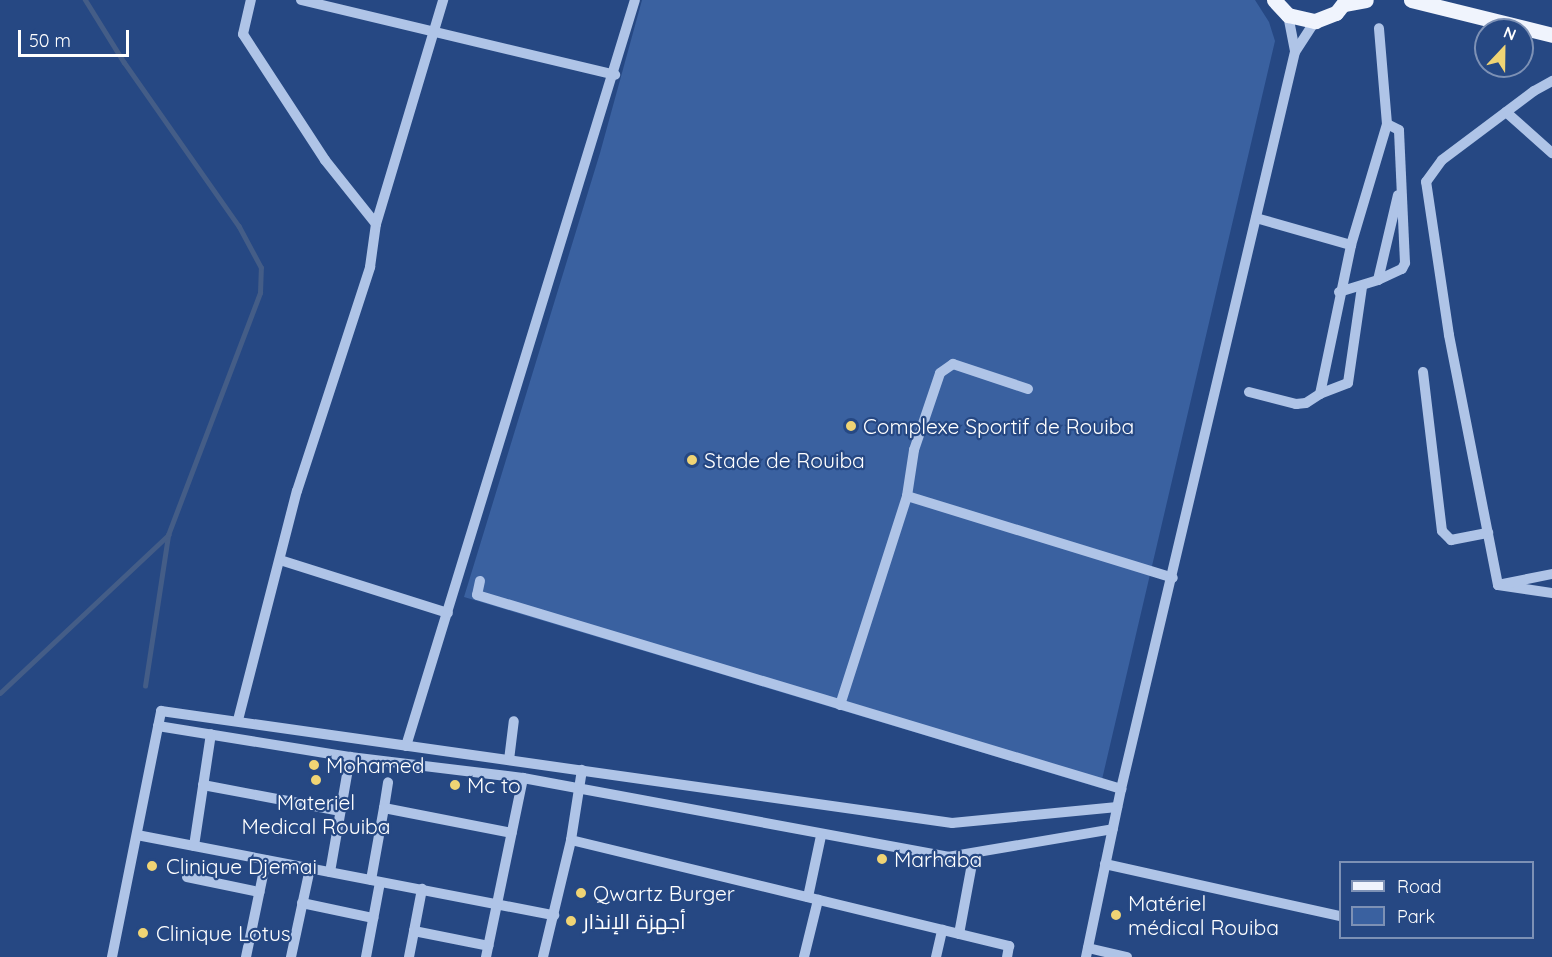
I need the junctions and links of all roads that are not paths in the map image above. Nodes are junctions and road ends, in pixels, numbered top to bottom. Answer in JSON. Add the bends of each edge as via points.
{"nodes":[{"id":1,"x":251,"y":0,"type":"edge"},
{"id":2,"x":301,"y":0,"type":"edge"},
{"id":3,"x":443,"y":0,"type":"edge"},
{"id":4,"x":635,"y":0,"type":"edge"},
{"id":5,"x":1274,"y":0,"type":"edge"},
{"id":6,"x":1366,"y":0,"type":"edge"},
{"id":7,"x":1411,"y":0,"type":"edge"},
{"id":8,"x":1345,"y":2,"type":"edge"},
{"id":9,"x":1288,"y":15,"type":"junction"},
{"id":10,"x":1315,"y":21,"type":"junction"},
{"id":11,"x":1379,"y":28,"type":"dead end"},
{"id":12,"x":435,"y":31,"type":"junction"},
{"id":13,"x":1552,"y":35,"type":"edge"},
{"id":14,"x":1294,"y":52,"type":"junction"},
{"id":15,"x":615,"y":75,"type":"junction"},
{"id":16,"x":1552,"y":81,"type":"edge"},
{"id":17,"x":1506,"y":112,"type":"junction"},
{"id":18,"x":1387,"y":124,"type":"junction"},
{"id":19,"x":1552,"y":153,"type":"edge"},
{"id":20,"x":1401,"y":180,"type":"junction"},
{"id":21,"x":1256,"y":218,"type":"junction"},
{"id":22,"x":376,"y":224,"type":"junction"},
{"id":23,"x":1351,"y":245,"type":"junction"},
{"id":24,"x":1377,"y":280,"type":"junction"},
{"id":25,"x":1362,"y":287,"type":"junction"},
{"id":26,"x":1339,"y":292,"type":"junction"},
{"id":27,"x":1423,"y":372,"type":"dead end"},
{"id":28,"x":1029,"y":389,"type":"dead end"},
{"id":29,"x":1249,"y":392,"type":"dead end"},
{"id":30,"x":1320,"y":394,"type":"junction"},
{"id":31,"x":907,"y":496,"type":"junction"},
{"id":32,"x":1488,"y":533,"type":"junction"},
{"id":33,"x":280,"y":560,"type":"junction"},
{"id":34,"x":1552,"y":574,"type":"edge"},
{"id":35,"x":1173,"y":578,"type":"junction"},
{"id":36,"x":480,"y":581,"type":"dead end"},
{"id":37,"x":1498,"y":585,"type":"junction"},
{"id":38,"x":1552,"y":593,"type":"edge"},
{"id":39,"x":447,"y":612,"type":"junction"},
{"id":40,"x":840,"y":705,"type":"junction"},
{"id":41,"x":238,"y":720,"type":"junction"},
{"id":42,"x":514,"y":721,"type":"dead end"},
{"id":43,"x":158,"y":726,"type":"junction"},
{"id":44,"x":212,"y":734,"type":"junction"},
{"id":45,"x":406,"y":746,"type":"junction"},
{"id":46,"x":350,"y":757,"type":"junction"},
{"id":47,"x":510,"y":760,"type":"junction"},
{"id":48,"x":582,"y":770,"type":"junction"},
{"id":49,"x":523,"y":778,"type":"junction"},
{"id":50,"x":388,"y":782,"type":"dead end"},
{"id":51,"x":203,"y":785,"type":"junction"},
{"id":52,"x":581,"y":788,"type":"junction"},
{"id":53,"x":1121,"y":789,"type":"junction"},
{"id":54,"x":1117,"y":807,"type":"junction"},
{"id":55,"x":384,"y":808,"type":"junction"},
{"id":56,"x":340,"y":811,"type":"junction"},
{"id":57,"x":1113,"y":829,"type":"junction"},
{"id":58,"x":512,"y":833,"type":"junction"},
{"id":59,"x":137,"y":835,"type":"junction"},
{"id":60,"x":821,"y":836,"type":"junction"},
{"id":61,"x":571,"y":840,"type":"junction"},
{"id":62,"x":194,"y":846,"type":"junction"},
{"id":63,"x":974,"y":853,"type":"junction"},
{"id":64,"x":266,"y":860,"type":"junction"},
{"id":65,"x":1105,"y":864,"type":"junction"},
{"id":66,"x":310,"y":868,"type":"junction"},
{"id":67,"x":330,"y":872,"type":"junction"},
{"id":68,"x":188,"y":877,"type":"dead end"},
{"id":69,"x":375,"y":881,"type":"junction"},
{"id":70,"x":422,"y":889,"type":"junction"},
{"id":71,"x":259,"y":892,"type":"junction"},
{"id":72,"x":813,"y":899,"type":"junction"},
{"id":73,"x":499,"y":902,"type":"junction"},
{"id":74,"x":302,"y":903,"type":"junction"},
{"id":75,"x":554,"y":915,"type":"junction"},
{"id":76,"x":1339,"y":916,"type":"edge"},
{"id":77,"x":373,"y":918,"type":"junction"},
{"id":78,"x":942,"y":930,"type":"junction"},
{"id":79,"x":414,"y":931,"type":"junction"},
{"id":80,"x":959,"y":934,"type":"junction"},
{"id":81,"x":488,"y":951,"type":"edge"},
{"id":82,"x":1087,"y":952,"type":"edge"},
{"id":83,"x":112,"y":957,"type":"edge"},
{"id":84,"x":246,"y":957,"type":"edge"},
{"id":85,"x":291,"y":957,"type":"edge"},
{"id":86,"x":366,"y":957,"type":"edge"},
{"id":87,"x":409,"y":957,"type":"edge"},
{"id":88,"x":543,"y":957,"type":"edge"},
{"id":89,"x":804,"y":957,"type":"edge"},
{"id":90,"x":936,"y":957,"type":"edge"},
{"id":91,"x":1007,"y":957,"type":"edge"},
{"id":92,"x":1127,"y":957,"type":"edge"}],
"edges":[{"from":1,"to":22,"type":"street","via":[[243,33],[325,160]]},
{"from":2,"to":12,"type":"street"},
{"from":3,"to":12,"type":"street"},
{"from":4,"to":15,"type":"street"},
{"from":5,"to":9,"type":"main road"},
{"from":6,"to":8,"type":"main road"},
{"from":7,"to":13,"type":"main road"},
{"from":8,"to":10,"type":"main road","via":[[1336,13]]},
{"from":9,"to":10,"type":"main road"},
{"from":9,"to":14,"type":"street"},
{"from":10,"to":14,"type":"street"},
{"from":11,"to":18,"type":"street"},
{"from":12,"to":15,"type":"street"},
{"from":12,"to":22,"type":"street"},
{"from":14,"to":21,"type":"street"},
{"from":15,"to":39,"type":"street"},
{"from":16,"to":17,"type":"street"},
{"from":17,"to":19,"type":"street"},
{"from":17,"to":32,"type":"street","via":[[1432,169],[1426,182],[1449,335]]},
{"from":18,"to":20,"type":"street","via":[[1399,130]]},
{"from":18,"to":23,"type":"street"},
{"from":20,"to":24,"type":"street"},
{"from":20,"to":24,"type":"street","via":[[1405,263],[1402,269]]},
{"from":21,"to":23,"type":"street"},
{"from":21,"to":35,"type":"street"},
{"from":22,"to":33,"type":"street","via":[[370,267],[297,491]]},
{"from":23,"to":26,"type":"street"},
{"from":24,"to":25,"type":"street"},
{"from":25,"to":26,"type":"street"},
{"from":25,"to":30,"type":"street","via":[[1348,383]]},
{"from":26,"to":30,"type":"street"},
{"from":27,"to":32,"type":"street","via":[[1442,531],[1451,540]]},
{"from":28,"to":31,"type":"street","via":[[953,364],[940,373],[914,450]]},
{"from":29,"to":30,"type":"street","via":[[1296,404]]},
{"from":31,"to":35,"type":"street"},
{"from":31,"to":40,"type":"street"},
{"from":32,"to":37,"type":"street"},
{"from":33,"to":39,"type":"street"},
{"from":33,"to":41,"type":"street","via":[[249,666]]},
{"from":34,"to":37,"type":"street"},
{"from":35,"to":53,"type":"street"},
{"from":36,"to":40,"type":"street","via":[[477,595]]},
{"from":37,"to":38,"type":"street"},
{"from":39,"to":45,"type":"street"},
{"from":40,"to":53,"type":"street"},
{"from":41,"to":43,"type":"street","via":[[161,711]]},
{"from":41,"to":45,"type":"street"},
{"from":42,"to":47,"type":"street"},
{"from":43,"to":44,"type":"street"},
{"from":43,"to":59,"type":"street"},
{"from":44,"to":46,"type":"street"},
{"from":44,"to":51,"type":"street"},
{"from":45,"to":47,"type":"street"},
{"from":46,"to":49,"type":"street"},
{"from":46,"to":56,"type":"street"},
{"from":47,"to":48,"type":"street"},
{"from":48,"to":52,"type":"street"},
{"from":48,"to":54,"type":"street","via":[[952,822]]},
{"from":49,"to":52,"type":"street"},
{"from":49,"to":58,"type":"street"},
{"from":50,"to":55,"type":"street"},
{"from":51,"to":56,"type":"street"},
{"from":51,"to":62,"type":"street"},
{"from":52,"to":60,"type":"street"},
{"from":52,"to":61,"type":"street"},
{"from":53,"to":54,"type":"street"},
{"from":54,"to":57,"type":"street"},
{"from":55,"to":58,"type":"street"},
{"from":55,"to":69,"type":"street"},
{"from":56,"to":67,"type":"street"},
{"from":57,"to":63,"type":"street"},
{"from":57,"to":65,"type":"street"},
{"from":58,"to":73,"type":"street"},
{"from":59,"to":62,"type":"street"},
{"from":59,"to":83,"type":"street"},
{"from":60,"to":63,"type":"street","via":[[948,857]]},
{"from":60,"to":72,"type":"street"},
{"from":61,"to":72,"type":"street"},
{"from":61,"to":75,"type":"street"},
{"from":62,"to":64,"type":"street"},
{"from":63,"to":80,"type":"street"},
{"from":64,"to":66,"type":"street"},
{"from":64,"to":71,"type":"street"},
{"from":65,"to":76,"type":"street"},
{"from":65,"to":82,"type":"street"},
{"from":66,"to":67,"type":"street"},
{"from":66,"to":74,"type":"street"},
{"from":67,"to":69,"type":"street"},
{"from":68,"to":71,"type":"street"},
{"from":69,"to":70,"type":"street"},
{"from":69,"to":77,"type":"street"},
{"from":70,"to":73,"type":"street"},
{"from":70,"to":79,"type":"street"},
{"from":71,"to":84,"type":"street"},
{"from":72,"to":78,"type":"street"},
{"from":72,"to":89,"type":"street"},
{"from":73,"to":75,"type":"street"},
{"from":73,"to":81,"type":"street"},
{"from":74,"to":77,"type":"street"},
{"from":74,"to":85,"type":"street"},
{"from":75,"to":88,"type":"street"},
{"from":77,"to":86,"type":"street"},
{"from":78,"to":80,"type":"street"},
{"from":78,"to":90,"type":"street"},
{"from":79,"to":81,"type":"street"},
{"from":79,"to":87,"type":"street"},
{"from":80,"to":91,"type":"street","via":[[1009,946]]},
{"from":82,"to":92,"type":"street"}]}
